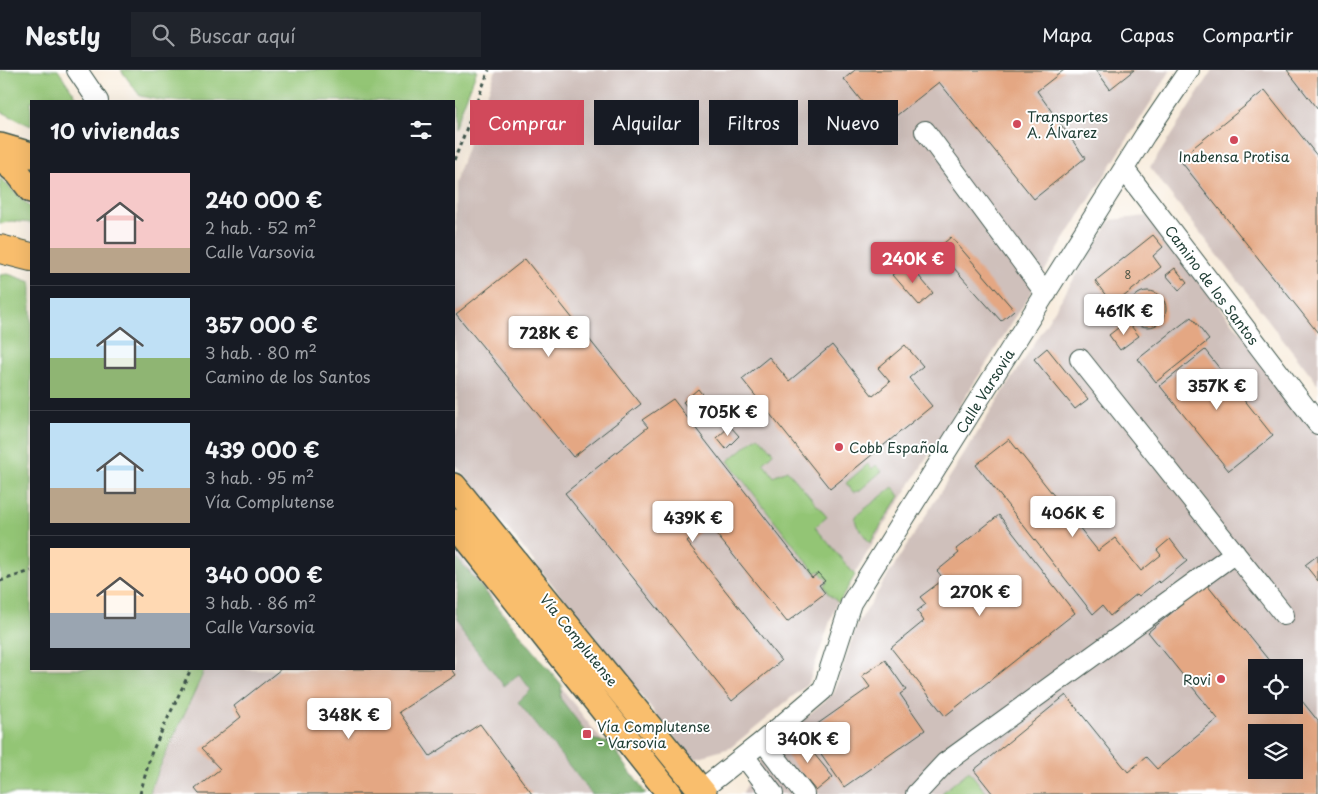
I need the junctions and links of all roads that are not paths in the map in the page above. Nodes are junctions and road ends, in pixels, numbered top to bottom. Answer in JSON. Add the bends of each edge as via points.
{"nodes":[{"id":1,"x":78,"y":70,"type":"edge"},
{"id":2,"x":1188,"y":70,"type":"edge"},
{"id":3,"x":97,"y":100,"type":"edge"},
{"id":4,"x":925,"y":131,"type":"dead end"},
{"id":5,"x":0,"y":146,"type":"edge"},
{"id":6,"x":30,"y":155,"type":"edge"},
{"id":7,"x":0,"y":158,"type":"edge"},
{"id":8,"x":1124,"y":169,"type":"junction"},
{"id":9,"x":30,"y":189,"type":"edge"},
{"id":10,"x":0,"y":249,"type":"edge"},
{"id":11,"x":30,"y":258,"type":"edge"},
{"id":12,"x":1046,"y":294,"type":"junction"},
{"id":13,"x":1080,"y":359,"type":"dead end"},
{"id":14,"x":1318,"y":424,"type":"edge"},
{"id":15,"x":455,"y":487,"type":"edge"},
{"id":16,"x":455,"y":523,"type":"edge"},
{"id":17,"x":1235,"y":553,"type":"junction"},
{"id":18,"x":1284,"y":615,"type":"dead end"},
{"id":19,"x":763,"y":741,"type":"junction"},
{"id":20,"x":744,"y":756,"type":"junction"},
{"id":21,"x":703,"y":792,"type":"edge"},
{"id":22,"x":670,"y":794,"type":"edge"},
{"id":23,"x":773,"y":794,"type":"edge"},
{"id":24,"x":804,"y":794,"type":"edge"},
{"id":25,"x":916,"y":794,"type":"edge"}],
"edges":[{"from":1,"to":3,"type":"street"},
{"from":2,"to":8,"type":"street","name":"Calle Varsovia"},
{"from":4,"to":12,"type":"street"},
{"from":5,"to":6,"type":"main road"},
{"from":7,"to":9,"type":"main road"},
{"from":8,"to":12,"type":"street","name":"Calle Varsovia"},
{"from":8,"to":14,"type":"street","name":"Camino de los Santos"},
{"from":10,"to":11,"type":"highway"},
{"from":12,"to":19,"type":"street","name":"Calle Varsovia","via":[[851,603],[823,690]]},
{"from":13,"to":17,"type":"street"},
{"from":15,"to":21,"type":"main road","name":"Vía Complutense"},
{"from":16,"to":22,"type":"main road","name":"Vía Complutense"},
{"from":17,"to":18,"type":"street"},
{"from":17,"to":25,"type":"street","via":[[945,763]]},
{"from":19,"to":20,"type":"street","name":"Calle Varsovia"},
{"from":19,"to":24,"type":"street"},
{"from":20,"to":21,"type":"street","name":"Calle Varsovia"},
{"from":20,"to":23,"type":"street"}]}
